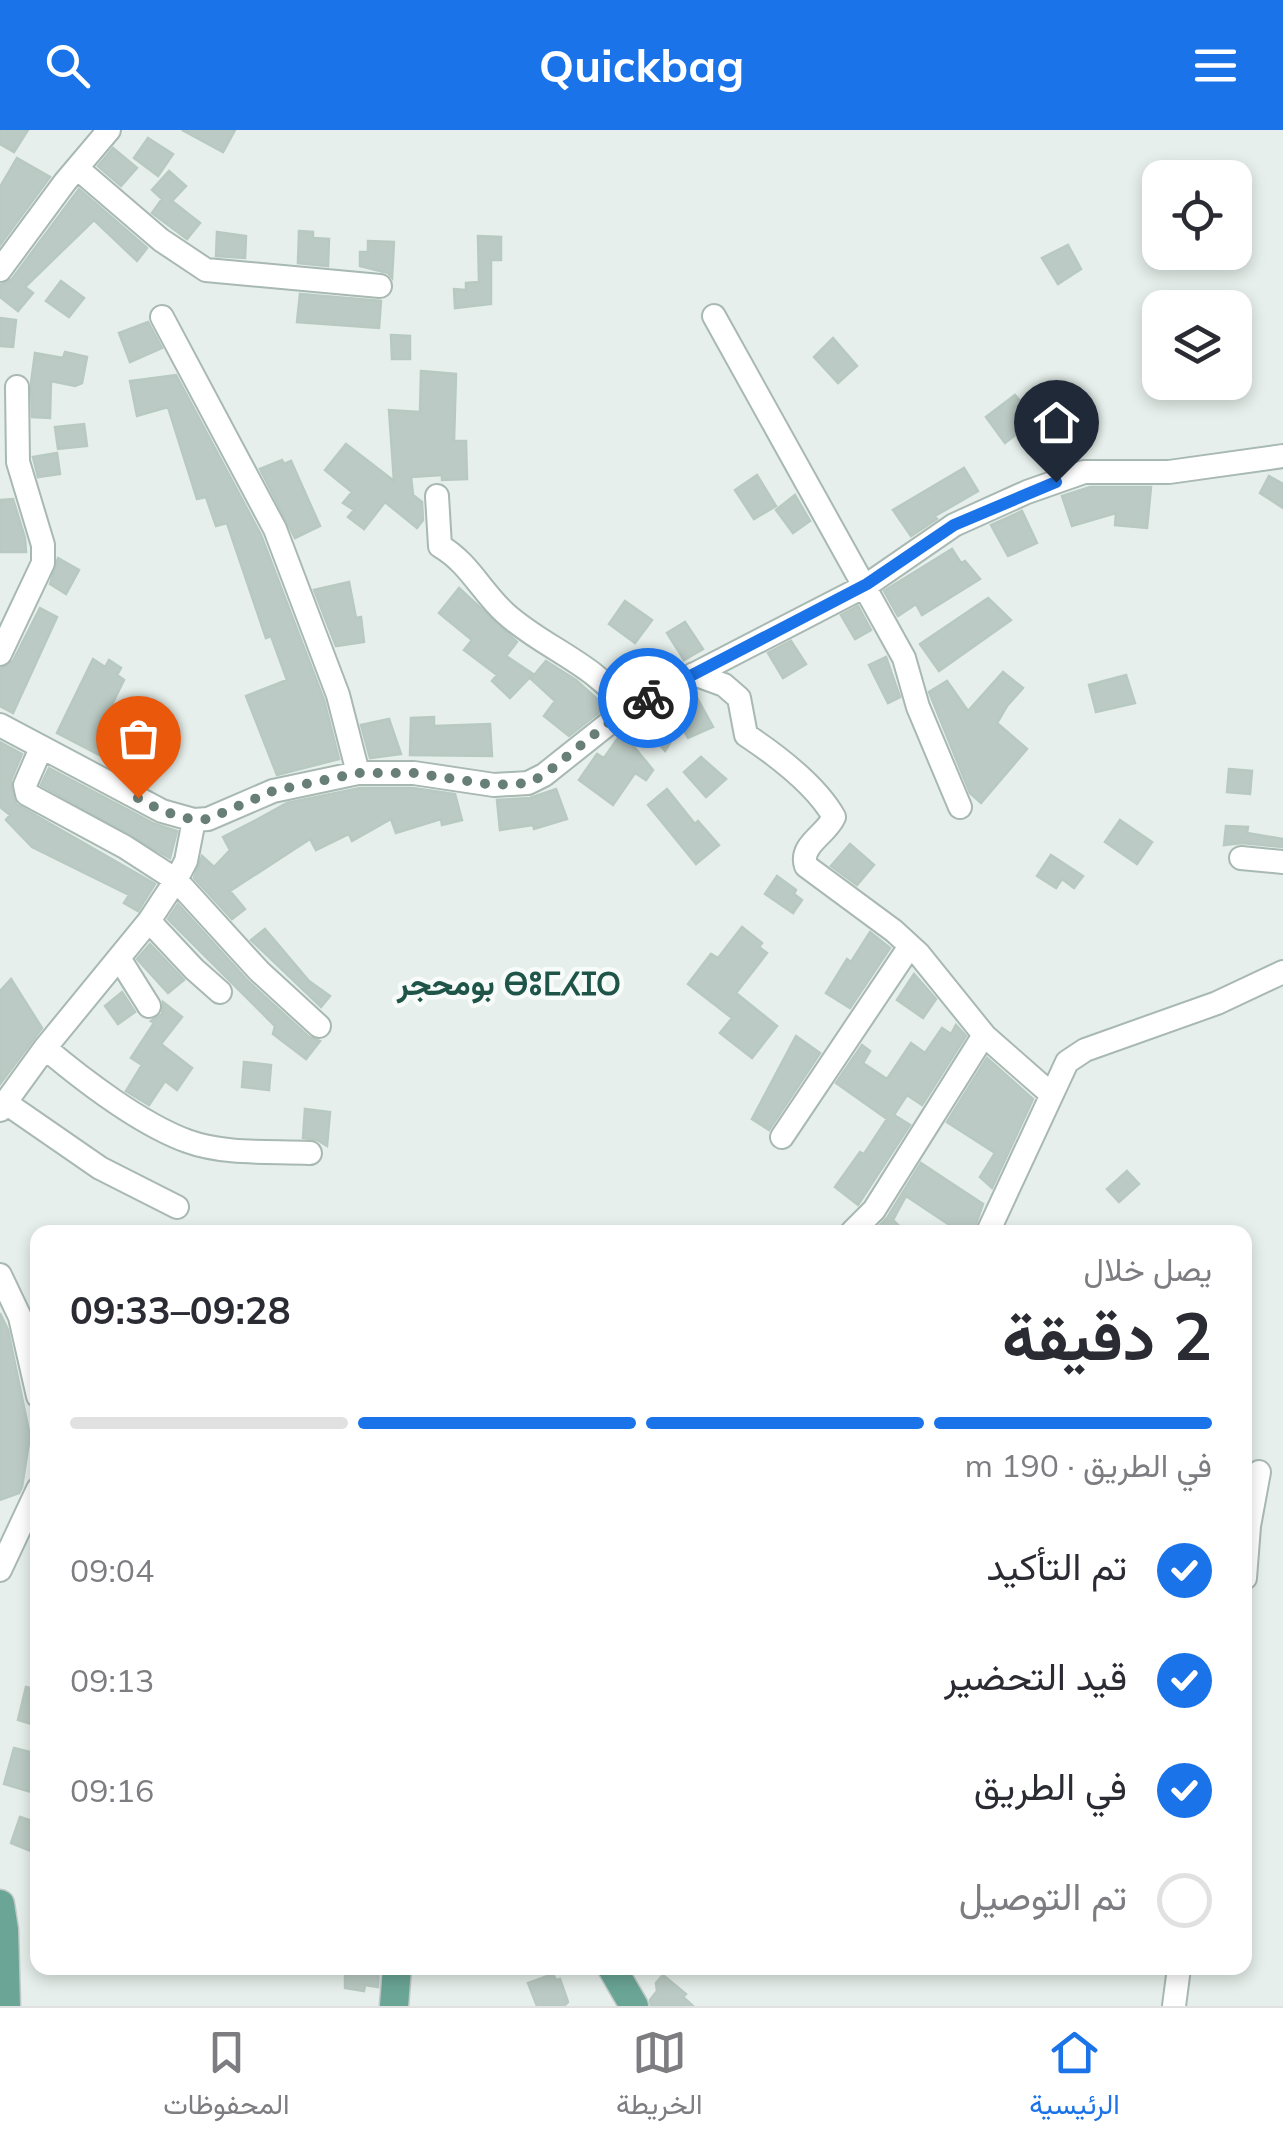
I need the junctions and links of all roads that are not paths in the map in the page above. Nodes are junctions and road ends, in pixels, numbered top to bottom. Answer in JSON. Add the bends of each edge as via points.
{"nodes":[{"id":1,"x":109,"y":130,"type":"edge"},
{"id":2,"x":77,"y":168,"type":"junction"},
{"id":3,"x":0,"y":270,"type":"edge"},
{"id":4,"x":380,"y":286,"type":"dead end"},
{"id":5,"x":714,"y":316,"type":"dead end"},
{"id":6,"x":162,"y":317,"type":"dead end"},
{"id":7,"x":17,"y":387,"type":"dead end"},
{"id":8,"x":1283,"y":456,"type":"edge"},
{"id":9,"x":437,"y":496,"type":"dead end"},
{"id":10,"x":864,"y":586,"type":"junction"},
{"id":11,"x":0,"y":654,"type":"edge"},
{"id":12,"x":694,"y":674,"type":"junction"},
{"id":13,"x":627,"y":708,"type":"junction"},
{"id":14,"x":0,"y":725,"type":"edge"},
{"id":15,"x":40,"y":748,"type":"junction"},
{"id":16,"x":358,"y":773,"type":"junction"},
{"id":17,"x":960,"y":807,"type":"dead end"},
{"id":18,"x":194,"y":820,"type":"junction"},
{"id":19,"x":1240,"y":858,"type":"dead end"},
{"id":20,"x":1283,"y":862,"type":"edge"},
{"id":21,"x":176,"y":880,"type":"junction"},
{"id":22,"x":149,"y":921,"type":"junction"},
{"id":23,"x":910,"y":946,"type":"junction"},
{"id":24,"x":118,"y":958,"type":"junction"},
{"id":25,"x":1283,"y":972,"type":"edge"},
{"id":26,"x":220,"y":992,"type":"dead end"},
{"id":27,"x":149,"y":1006,"type":"dead end"},
{"id":28,"x":319,"y":1026,"type":"dead end"},
{"id":29,"x":984,"y":1035,"type":"junction"},
{"id":30,"x":45,"y":1048,"type":"junction"},
{"id":31,"x":1052,"y":1094,"type":"junction"},
{"id":32,"x":3,"y":1106,"type":"edge"},
{"id":33,"x":782,"y":1138,"type":"dead end"},
{"id":34,"x":310,"y":1153,"type":"dead end"},
{"id":35,"x":177,"y":1207,"type":"dead end"},
{"id":36,"x":859,"y":1225,"type":"edge"},
{"id":37,"x":991,"y":1225,"type":"edge"},
{"id":38,"x":0,"y":1275,"type":"edge"},
{"id":39,"x":30,"y":1361,"type":"edge"},
{"id":40,"x":1260,"y":1472,"type":"dead end"},
{"id":41,"x":30,"y":1506,"type":"edge"},
{"id":42,"x":1252,"y":1511,"type":"edge"},
{"id":43,"x":0,"y":1570,"type":"edge"},
{"id":44,"x":0,"y":1904,"type":"edge"},
{"id":45,"x":396,"y":1975,"type":"edge"},
{"id":46,"x":616,"y":1975,"type":"edge"},
{"id":47,"x":1179,"y":1975,"type":"edge"},
{"id":48,"x":6,"y":2006,"type":"edge"},
{"id":49,"x":394,"y":2006,"type":"edge"},
{"id":50,"x":634,"y":2006,"type":"edge"},
{"id":51,"x":1174,"y":2006,"type":"edge"}],
"edges":[{"from":1,"to":2,"type":"street"},
{"from":2,"to":3,"type":"street"},
{"from":2,"to":4,"type":"street","via":[[206,270]]},
{"from":5,"to":10,"type":"street"},
{"from":6,"to":16,"type":"street","via":[[274,529],[338,696]]},
{"from":7,"to":11,"type":"street","via":[[18,462],[43,563]]},
{"from":8,"to":10,"type":"street","via":[[1169,472],[1084,472],[954,525]]},
{"from":9,"to":13,"type":"street","via":[[440,546],[468,567],[511,619],[594,674]]},
{"from":10,"to":12,"type":"street"},
{"from":10,"to":17,"type":"street","via":[[904,658]]},
{"from":12,"to":13,"type":"street"},
{"from":12,"to":23,"type":"street","via":[[740,698],[746,735],[828,806],[834,817],[805,851],[806,866]]},
{"from":13,"to":16,"type":"street","via":[[528,783]]},
{"from":14,"to":15,"type":"street"},
{"from":15,"to":18,"type":"street","via":[[162,811]]},
{"from":15,"to":21,"type":"street","via":[[27,794]]},
{"from":16,"to":18,"type":"street","via":[[273,791]]},
{"from":18,"to":21,"type":"street"},
{"from":19,"to":20,"type":"street"},
{"from":21,"to":22,"type":"street"},
{"from":21,"to":28,"type":"street"},
{"from":22,"to":24,"type":"street"},
{"from":22,"to":26,"type":"street"},
{"from":23,"to":29,"type":"street"},
{"from":23,"to":33,"type":"street"},
{"from":24,"to":27,"type":"street"},
{"from":24,"to":30,"type":"street"},
{"from":25,"to":31,"type":"street","via":[[1085,1050],[1068,1062]]},
{"from":29,"to":31,"type":"street"},
{"from":29,"to":36,"type":"street"},
{"from":30,"to":32,"type":"street"},
{"from":30,"to":34,"type":"street","via":[[189,1142]]},
{"from":31,"to":37,"type":"street"},
{"from":32,"to":35,"type":"street"},
{"from":38,"to":39,"type":"street","via":[[20,1317]]},
{"from":40,"to":42,"type":"street"},
{"from":41,"to":43,"type":"street"},
{"from":44,"to":48,"type":"main road"},
{"from":45,"to":49,"type":"main road"},
{"from":46,"to":50,"type":"main road"},
{"from":47,"to":51,"type":"street"}]}
